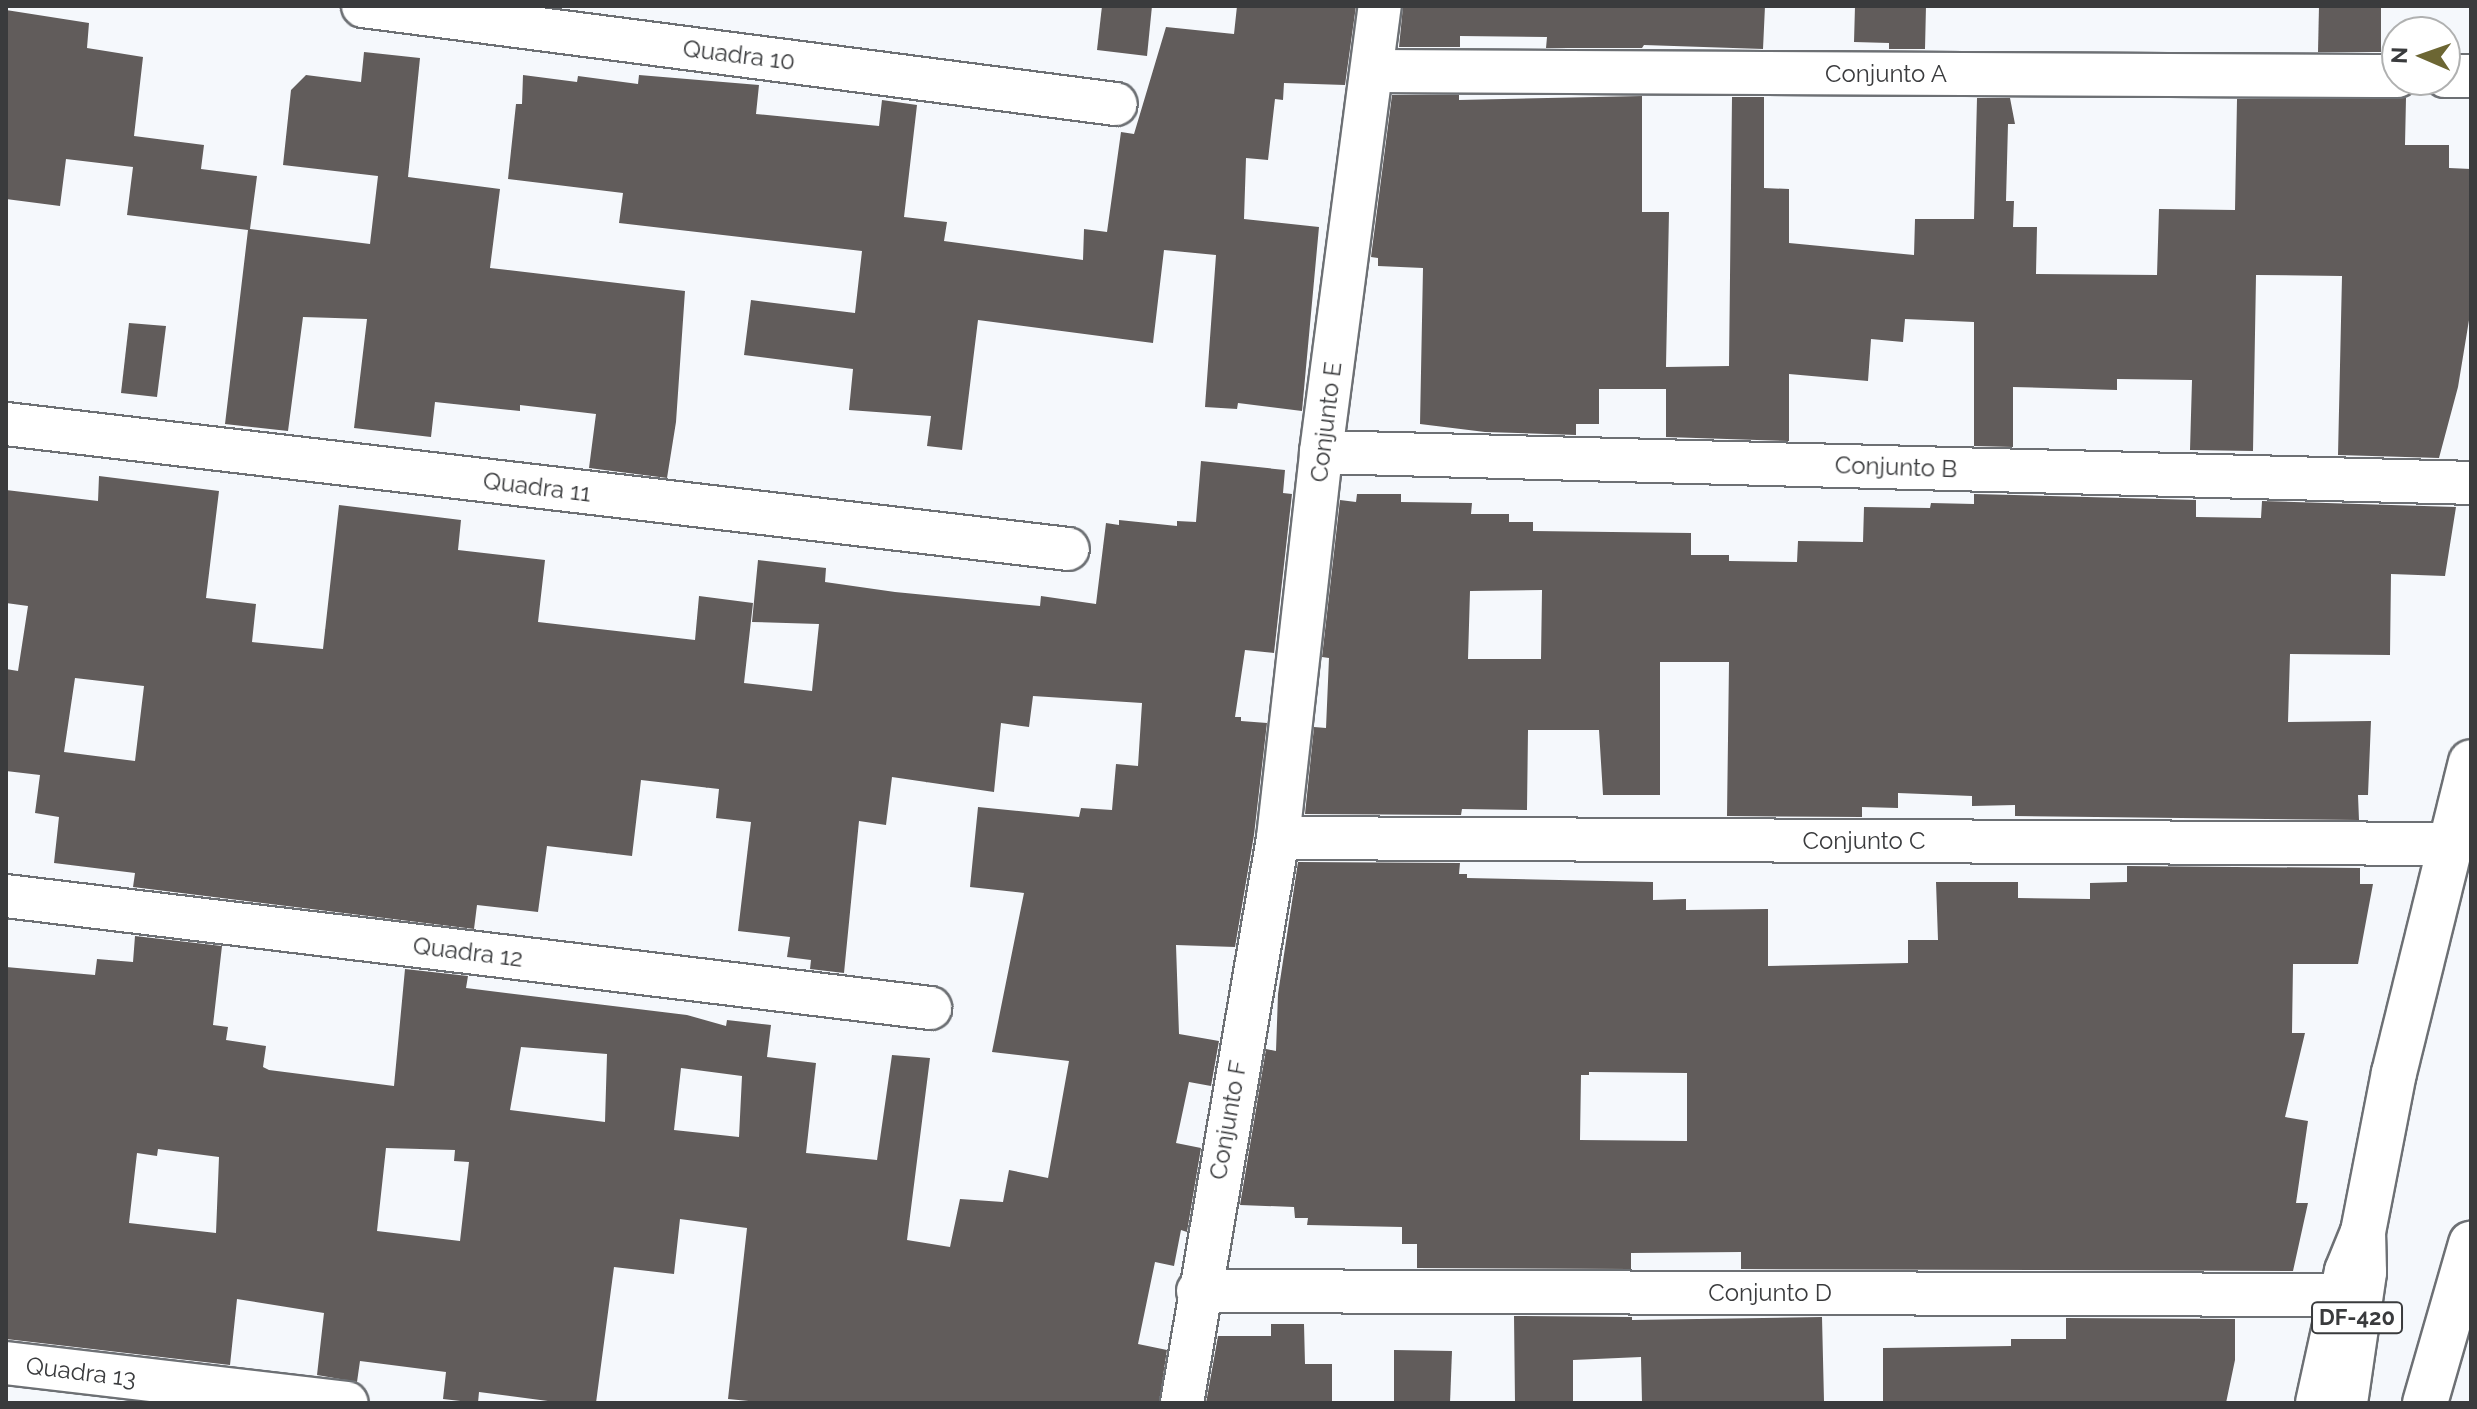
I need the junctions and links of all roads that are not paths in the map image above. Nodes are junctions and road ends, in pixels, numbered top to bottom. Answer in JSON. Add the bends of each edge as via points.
{"nodes":[{"id":1,"x":363,"y":6,"type":"edge"},
{"id":2,"x":1380,"y":6,"type":"edge"},
{"id":3,"x":1374,"y":71,"type":"junction"},
{"id":4,"x":2381,"y":76,"type":"edge"},
{"id":5,"x":1116,"y":104,"type":"dead end"},
{"id":6,"x":6,"y":424,"type":"edge"},
{"id":7,"x":1321,"y":452,"type":"junction"},
{"id":8,"x":2471,"y":483,"type":"edge"},
{"id":9,"x":1068,"y":549,"type":"dead end"},
{"id":10,"x":2471,"y":762,"type":"edge"},
{"id":11,"x":1278,"y":838,"type":"junction"},
{"id":12,"x":2449,"y":844,"type":"junction"},
{"id":13,"x":6,"y":896,"type":"edge"},
{"id":14,"x":930,"y":1008,"type":"dead end"},
{"id":15,"x":2363,"y":1232,"type":"junction"},
{"id":16,"x":2471,"y":1244,"type":"edge"},
{"id":17,"x":1198,"y":1291,"type":"junction"},
{"id":18,"x":2341,"y":1295,"type":"junction"},
{"id":19,"x":6,"y":1363,"type":"edge"},
{"id":20,"x":347,"y":1403,"type":"edge"},
{"id":21,"x":1182,"y":1403,"type":"edge"},
{"id":22,"x":2318,"y":1403,"type":"edge"},
{"id":23,"x":2345,"y":1403,"type":"edge"},
{"id":24,"x":2425,"y":1403,"type":"edge"}],
"edges":[{"from":1,"to":5,"type":"street","name":"Quadra 10"},
{"from":2,"to":3,"type":"street","name":"Conjunto E"},
{"from":3,"to":4,"type":"street","name":"Conjunto A"},
{"from":3,"to":7,"type":"street","name":"Conjunto E"},
{"from":6,"to":9,"type":"street","name":"Quadra 11"},
{"from":7,"to":8,"type":"street","name":"Conjunto B"},
{"from":7,"to":11,"type":"street","name":"Conjunto E"},
{"from":10,"to":12,"type":"main road","number":"DF-420"},
{"from":11,"to":12,"type":"street","name":"Conjunto C"},
{"from":11,"to":17,"type":"street","name":"Conjunto F"},
{"from":12,"to":15,"type":"main road","number":"DF-420","via":[[2394,1073]]},
{"from":13,"to":14,"type":"street","name":"Quadra 12"},
{"from":15,"to":18,"type":"main road","number":"DF-420"},
{"from":15,"to":23,"type":"main road","number":"DF-420","via":[[2364,1272]]},
{"from":16,"to":24,"type":"main road"},
{"from":17,"to":18,"type":"street","name":"Conjunto D"},
{"from":17,"to":21,"type":"street","name":"Conjunto F"},
{"from":18,"to":22,"type":"main road"},
{"from":19,"to":20,"type":"street","name":"Quadra 13"}]}
